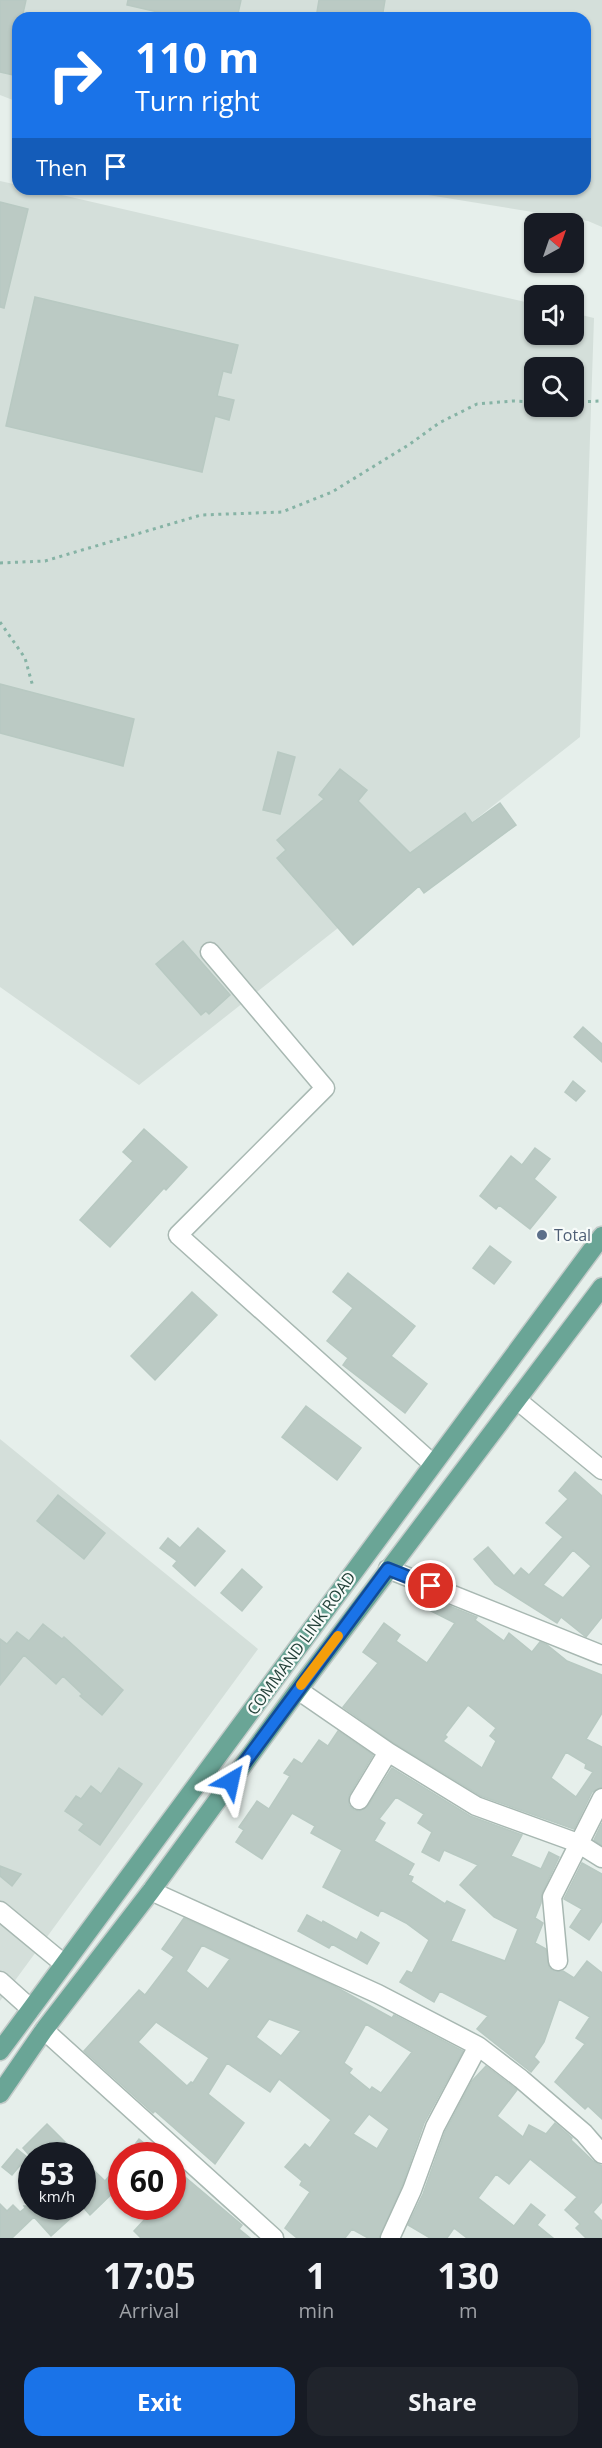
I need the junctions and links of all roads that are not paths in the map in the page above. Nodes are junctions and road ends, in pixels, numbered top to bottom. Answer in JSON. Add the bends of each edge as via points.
{"nodes":[{"id":1,"x":210,"y":952,"type":"dead end"},
{"id":2,"x":602,"y":1236,"type":"edge"},
{"id":3,"x":602,"y":1287,"type":"edge"},
{"id":4,"x":517,"y":1400,"type":"junction"},
{"id":5,"x":433,"y":1464,"type":"junction"},
{"id":6,"x":602,"y":1470,"type":"edge"},
{"id":7,"x":388,"y":1569,"type":"junction"},
{"id":8,"x":602,"y":1655,"type":"edge"},
{"id":9,"x":298,"y":1690,"type":"junction"},
{"id":10,"x":388,"y":1752,"type":"junction"},
{"id":11,"x":602,"y":1798,"type":"edge"},
{"id":12,"x":359,"y":1800,"type":"dead end"},
{"id":13,"x":578,"y":1843,"type":"junction"},
{"id":14,"x":602,"y":1858,"type":"edge"},
{"id":15,"x":151,"y":1891,"type":"junction"},
{"id":16,"x":4,"y":1922,"type":"edge"},
{"id":17,"x":558,"y":1961,"type":"dead end"},
{"id":18,"x":64,"y":1965,"type":"junction"},
{"id":19,"x":0,"y":1982,"type":"edge"},
{"id":20,"x":31,"y":2009,"type":"junction"},
{"id":21,"x":44,"y":2030,"type":"junction"},
{"id":22,"x":478,"y":2046,"type":"junction"},
{"id":23,"x":0,"y":2051,"type":"edge"},
{"id":24,"x":0,"y":2094,"type":"edge"},
{"id":25,"x":602,"y":2154,"type":"edge"},
{"id":26,"x":274,"y":2238,"type":"edge"},
{"id":27,"x":390,"y":2238,"type":"edge"}],
"edges":[{"from":1,"to":5,"type":"street","via":[[325,1088],[178,1235]]},
{"from":2,"to":5,"type":"main road","name":"COMMAND LINK ROAD"},
{"from":3,"to":4,"type":"main road","name":"COMMAND LINK ROAD"},
{"from":4,"to":6,"type":"street"},
{"from":4,"to":7,"type":"main road","name":"COMMAND LINK ROAD"},
{"from":5,"to":18,"type":"main road","name":"COMMAND LINK ROAD"},
{"from":7,"to":8,"type":"street"},
{"from":7,"to":9,"type":"main road","name":"COMMAND LINK ROAD"},
{"from":9,"to":10,"type":"street"},
{"from":9,"to":15,"type":"main road","name":"COMMAND LINK ROAD"},
{"from":10,"to":12,"type":"street"},
{"from":10,"to":13,"type":"street","via":[[477,1806]]},
{"from":11,"to":13,"type":"street"},
{"from":13,"to":14,"type":"street"},
{"from":13,"to":17,"type":"street","via":[[552,1897]]},
{"from":15,"to":21,"type":"main road","name":"COMMAND LINK ROAD"},
{"from":15,"to":22,"type":"street","via":[[378,1994]]},
{"from":16,"to":18,"type":"street"},
{"from":18,"to":20,"type":"main road","name":"COMMAND LINK ROAD"},
{"from":19,"to":20,"type":"street"},
{"from":20,"to":23,"type":"main road","name":"COMMAND LINK ROAD"},
{"from":21,"to":24,"type":"main road","name":"COMMAND LINK ROAD"},
{"from":21,"to":26,"type":"street"},
{"from":22,"to":25,"type":"street","via":[[584,2133]]},
{"from":22,"to":27,"type":"street","via":[[435,2127]]}]}
